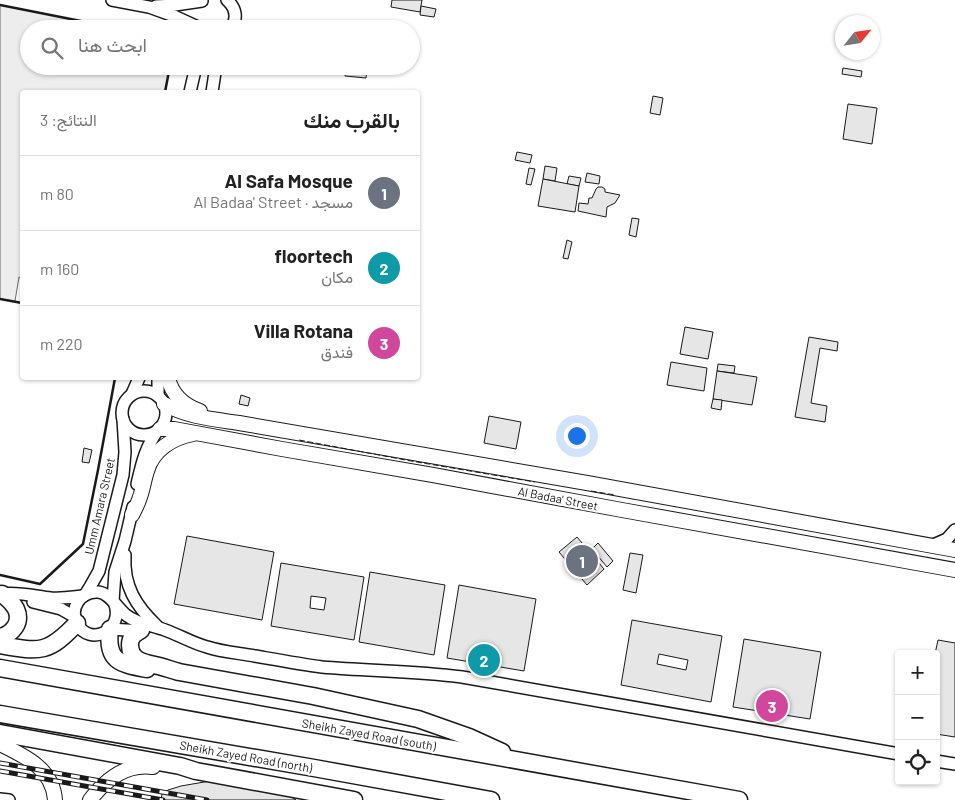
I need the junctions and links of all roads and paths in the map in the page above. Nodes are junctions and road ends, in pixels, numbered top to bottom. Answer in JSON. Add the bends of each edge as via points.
{"nodes":[{"id":1,"x":112,"y":0,"type":"edge"},
{"id":2,"x":203,"y":1,"type":"edge"},
{"id":3,"x":229,"y":1,"type":"edge"},
{"id":4,"x":149,"y":7,"type":"junction"},
{"id":5,"x":182,"y":20,"type":"edge"},
{"id":6,"x":195,"y":20,"type":"edge"},
{"id":7,"x":234,"y":20,"type":"edge"},
{"id":8,"x":194,"y":75,"type":"edge"},
{"id":9,"x":215,"y":75,"type":"edge"},
{"id":10,"x":190,"y":90,"type":"edge"},
{"id":11,"x":212,"y":90,"type":"edge"},
{"id":12,"x":138,"y":380,"type":"edge"},
{"id":13,"x":158,"y":380,"type":"edge"},
{"id":14,"x":168,"y":380,"type":"edge"},
{"id":15,"x":132,"y":394,"type":"junction"},
{"id":16,"x":161,"y":400,"type":"junction"},
{"id":17,"x":123,"y":418,"type":"junction"},
{"id":18,"x":239,"y":423,"type":"junction"},
{"id":19,"x":159,"y":430,"type":"junction"},
{"id":20,"x":201,"y":434,"type":"junction"},
{"id":21,"x":586,"y":483,"type":"junction"},
{"id":22,"x":524,"y":491,"type":"junction"},
{"id":23,"x":132,"y":515,"type":"junction"},
{"id":24,"x":955,"y":530,"type":"edge"},
{"id":25,"x":126,"y":541,"type":"junction"},
{"id":26,"x":931,"y":546,"type":"junction"},
{"id":27,"x":955,"y":550,"type":"edge"},
{"id":28,"x":955,"y":570,"type":"edge"},
{"id":29,"x":1,"y":594,"type":"edge"},
{"id":30,"x":84,"y":595,"type":"junction"},
{"id":31,"x":113,"y":602,"type":"junction"},
{"id":32,"x":76,"y":620,"type":"junction"},
{"id":33,"x":159,"y":628,"type":"junction"},
{"id":34,"x":110,"y":629,"type":"junction"},
{"id":35,"x":141,"y":630,"type":"junction"},
{"id":36,"x":0,"y":636,"type":"edge"},
{"id":37,"x":180,"y":636,"type":"junction"},
{"id":38,"x":0,"y":645,"type":"edge"},
{"id":39,"x":0,"y":668,"type":"edge"},
{"id":40,"x":178,"y":672,"type":"junction"},
{"id":41,"x":0,"y":714,"type":"edge"},
{"id":42,"x":0,"y":733,"type":"edge"},
{"id":43,"x":0,"y":744,"type":"edge"},
{"id":44,"x":895,"y":753,"type":"edge"},
{"id":45,"x":518,"y":761,"type":"junction"},
{"id":46,"x":940,"y":762,"type":"edge"},
{"id":47,"x":955,"y":764,"type":"edge"},
{"id":48,"x":196,"y":771,"type":"junction"},
{"id":49,"x":104,"y":784,"type":"junction"},
{"id":50,"x":0,"y":798,"type":"edge"},
{"id":51,"x":10,"y":800,"type":"edge"},
{"id":52,"x":55,"y":800,"type":"edge"},
{"id":53,"x":90,"y":800,"type":"edge"},
{"id":54,"x":100,"y":800,"type":"edge"},
{"id":55,"x":354,"y":800,"type":"edge"},
{"id":56,"x":491,"y":800,"type":"edge"},
{"id":57,"x":739,"y":800,"type":"edge"}],
"edges":[{"from":1,"to":4,"type":"street"},
{"from":2,"to":4,"type":"street"},
{"from":2,"to":6,"type":"street","via":[[197,7]]},
{"from":3,"to":7,"type":"street"},
{"from":4,"to":5,"type":"street"},
{"from":8,"to":10,"type":"street"},
{"from":9,"to":11,"type":"street"},
{"from":12,"to":15,"type":"street"},
{"from":13,"to":16,"type":"street"},
{"from":14,"to":18,"type":"main road","via":[[175,394],[189,407]]},
{"from":15,"to":16,"type":"street","via":[[148,391]]},
{"from":15,"to":17,"type":"street","via":[[123,408]]},
{"from":16,"to":18,"type":"main road","name":"Al Badaa' Street","via":[[189,415]]},
{"from":16,"to":19,"type":"street","via":[[166,416]]},
{"from":17,"to":19,"type":"street","via":[[129,429],[140,435]]},
{"from":17,"to":30,"type":"street","name":"Umm Amara Street","via":[[125,452],[122,475],[99,571]]},
{"from":18,"to":21,"type":"main road","name":"Al Badaa' Street"},
{"from":19,"to":20,"type":"main road","name":"Al Badaa' Street"},
{"from":19,"to":23,"type":"street","via":[[144,453]]},
{"from":20,"to":22,"type":"main road","name":"Al Badaa' Street"},
{"from":20,"to":23,"type":"main road","via":[[176,439],[155,455]]},
{"from":21,"to":22,"type":"main road","via":[[583,491],[577,493],[540,488]]},
{"from":21,"to":26,"type":"main road","name":"Al Badaa' Street"},
{"from":22,"to":28,"type":"main road","name":"Al Badaa' Street"},
{"from":23,"to":25,"type":"street"},
{"from":24,"to":26,"type":"street","via":[[947,539]]},
{"from":25,"to":31,"type":"street","via":[[115,572]]},
{"from":25,"to":33,"type":"street","via":[[124,567],[128,585],[138,605]]},
{"from":26,"to":27,"type":"main road","name":"Al Badaa' Street"},
{"from":29,"to":30,"type":"street","via":[[51,598]]},
{"from":29,"to":32,"type":"street","via":[[61,609]]},
{"from":29,"to":36,"type":"highway","via":[[16,608],[18,621],[8,635]]},
{"from":30,"to":31,"type":"street","via":[[103,593]]},
{"from":30,"to":32,"type":"street","via":[[76,605]]},
{"from":31,"to":33,"type":"street","via":[[130,617]]},
{"from":31,"to":34,"type":"street","via":[[117,616]]},
{"from":32,"to":34,"type":"street","via":[[81,628],[92,634]]},
{"from":32,"to":38,"type":"highway","via":[[57,642],[42,648]]},
{"from":33,"to":37,"type":"street"},
{"from":34,"to":35,"type":"street"},
{"from":34,"to":40,"type":"highway","via":[[109,646],[123,664]]},
{"from":35,"to":37,"type":"street"},
{"from":35,"to":40,"type":"highway","via":[[130,640],[133,656],[143,663]]},
{"from":37,"to":44,"type":"street","via":[[216,650],[300,664],[462,677]]},
{"from":39,"to":45,"type":"highway","name":"Sheikh Zayed Road (south)"},
{"from":40,"to":45,"type":"highway","via":[[313,696],[418,720],[469,737]]},
{"from":41,"to":56,"type":"highway","name":"Sheikh Zayed Road (north)"},
{"from":42,"to":48,"type":"highway"},
{"from":43,"to":52,"type":"main road","via":[[39,766],[48,777]]},
{"from":45,"to":57,"type":"highway","name":"Sheikh Zayed Road (south)"},
{"from":46,"to":47,"type":"street"},
{"from":48,"to":49,"type":"main road","via":[[133,767]]},
{"from":48,"to":55,"type":"highway"},
{"from":49,"to":53,"type":"main road"},
{"from":49,"to":54,"type":"street"},
{"from":50,"to":51,"type":"street"}]}
